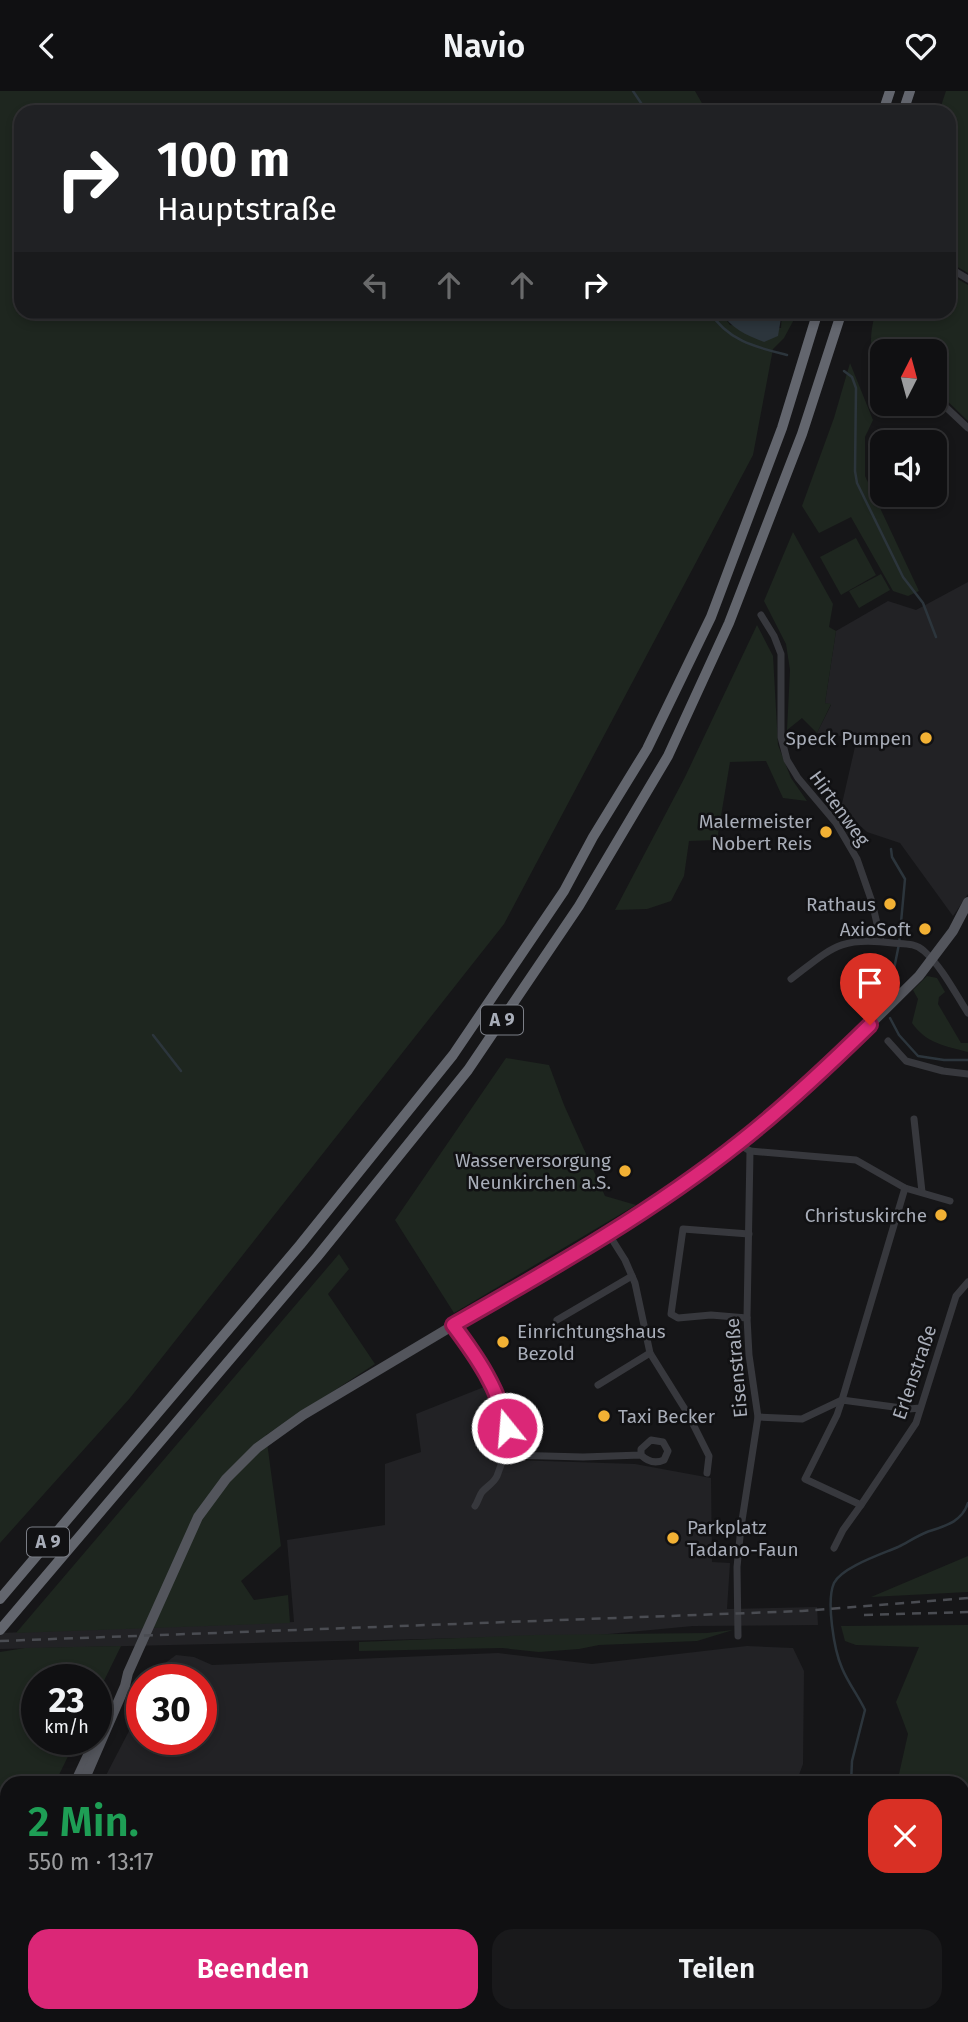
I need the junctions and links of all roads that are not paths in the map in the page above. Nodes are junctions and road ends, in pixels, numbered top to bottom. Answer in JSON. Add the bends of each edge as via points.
{"nodes":[{"id":1,"x":816,"y":319,"type":"edge"},
{"id":2,"x":839,"y":319,"type":"edge"},
{"id":3,"x":947,"y":409,"type":"edge"},
{"id":4,"x":968,"y":428,"type":"edge"},
{"id":5,"x":761,"y":615,"type":"dead end"},
{"id":6,"x":968,"y":903,"type":"edge"},
{"id":7,"x":881,"y":941,"type":"junction"},
{"id":8,"x":932,"y":960,"type":"junction"},
{"id":9,"x":791,"y":979,"type":"dead end"},
{"id":10,"x":968,"y":1013,"type":"edge"},
{"id":11,"x":888,"y":1041,"type":"dead end"},
{"id":12,"x":968,"y":1074,"type":"edge"},
{"id":13,"x":914,"y":1119,"type":"dead end"},
{"id":14,"x":739,"y":1144,"type":"junction"},
{"id":15,"x":750,"y":1151,"type":"junction"},
{"id":16,"x":905,"y":1188,"type":"junction"},
{"id":17,"x":922,"y":1192,"type":"junction"},
{"id":18,"x":950,"y":1201,"type":"dead end"},
{"id":19,"x":608,"y":1233,"type":"junction"},
{"id":20,"x":749,"y":1234,"type":"junction"},
{"id":21,"x":632,"y":1276,"type":"junction"},
{"id":22,"x":968,"y":1282,"type":"edge"},
{"id":23,"x":747,"y":1318,"type":"junction"},
{"id":24,"x":557,"y":1319,"type":"dead end"},
{"id":25,"x":453,"y":1325,"type":"junction"},
{"id":26,"x":650,"y":1353,"type":"junction"},
{"id":27,"x":598,"y":1385,"type":"dead end"},
{"id":28,"x":842,"y":1399,"type":"junction"},
{"id":29,"x":920,"y":1408,"type":"junction"},
{"id":30,"x":758,"y":1417,"type":"junction"},
{"id":31,"x":504,"y":1455,"type":"junction"},
{"id":32,"x":641,"y":1455,"type":"dead end"},
{"id":33,"x":707,"y":1473,"type":"dead end"},
{"id":34,"x":475,"y":1506,"type":"dead end"},
{"id":35,"x":861,"y":1506,"type":"junction"},
{"id":36,"x":834,"y":1548,"type":"dead end"},
{"id":37,"x":0,"y":1599,"type":"edge"},
{"id":38,"x":0,"y":1630,"type":"edge"},
{"id":39,"x":738,"y":1636,"type":"dead end"},
{"id":40,"x":132,"y":1664,"type":"edge"},
{"id":41,"x":126,"y":1676,"type":"edge"},
{"id":42,"x":126,"y":1678,"type":"edge"},
{"id":43,"x":112,"y":1700,"type":"edge"},
{"id":44,"x":88,"y":1755,"type":"edge"},
{"id":45,"x":78,"y":1776,"type":"edge"},
{"id":46,"x":86,"y":1776,"type":"edge"}],
"edges":[{"from":1,"to":37,"type":"highway","number":"A 9","via":[[782,428],[712,617],[647,749],[564,891],[444,1066],[300,1245]]},
{"from":2,"to":38,"type":"highway","number":"A 9","via":[[802,435],[729,623],[668,756],[579,906],[468,1070],[317,1257]]},
{"from":3,"to":4,"type":"street"},
{"from":5,"to":7,"type":"street","name":"Hirtenweg","via":[[781,654],[781,737],[787,760],[836,823],[857,859]]},
{"from":6,"to":8,"type":"main road"},
{"from":7,"to":8,"type":"street","via":[[912,945]]},
{"from":7,"to":9,"type":"street","via":[[858,940],[836,946]]},
{"from":8,"to":10,"type":"street"},
{"from":8,"to":14,"type":"main road","via":[[825,1069]]},
{"from":11,"to":12,"type":"street","via":[[906,1061]]},
{"from":13,"to":17,"type":"street"},
{"from":14,"to":15,"type":"street"},
{"from":14,"to":19,"type":"main road"},
{"from":15,"to":16,"type":"street","via":[[856,1160]]},
{"from":15,"to":20,"type":"street","name":"Eisenstraße"},
{"from":16,"to":17,"type":"street"},
{"from":16,"to":28,"type":"street"},
{"from":17,"to":18,"type":"street"},
{"from":19,"to":21,"type":"street"},
{"from":19,"to":25,"type":"main road"},
{"from":20,"to":23,"type":"street","name":"Eisenstraße"},
{"from":20,"to":23,"type":"street","via":[[682,1229],[671,1314],[678,1318]]},
{"from":21,"to":24,"type":"street"},
{"from":21,"to":26,"type":"street"},
{"from":22,"to":29,"type":"street","name":"Erlenstraße","via":[[956,1296]]},
{"from":23,"to":30,"type":"street","name":"Eisenstraße"},
{"from":25,"to":31,"type":"street","via":[[499,1401],[507,1428]]},
{"from":25,"to":40,"type":"main road","via":[[303,1415],[257,1448],[226,1479],[198,1517]]},
{"from":26,"to":27,"type":"street"},
{"from":26,"to":33,"type":"street","via":[[701,1439],[709,1456]]},
{"from":28,"to":29,"type":"street"},
{"from":28,"to":30,"type":"street","via":[[802,1419]]},
{"from":28,"to":35,"type":"street","via":[[805,1479]]},
{"from":29,"to":35,"type":"street","name":"Erlenstraße","via":[[916,1423]]},
{"from":30,"to":39,"type":"street","name":"Eisenstraße","via":[[737,1567]]},
{"from":31,"to":32,"type":"street"},
{"from":31,"to":34,"type":"street","via":[[496,1480]]},
{"from":35,"to":36,"type":"street","name":"Erlenstraße"},
{"from":41,"to":43,"type":"main road"},
{"from":42,"to":46,"type":"main road"},
{"from":44,"to":45,"type":"main road"}]}
